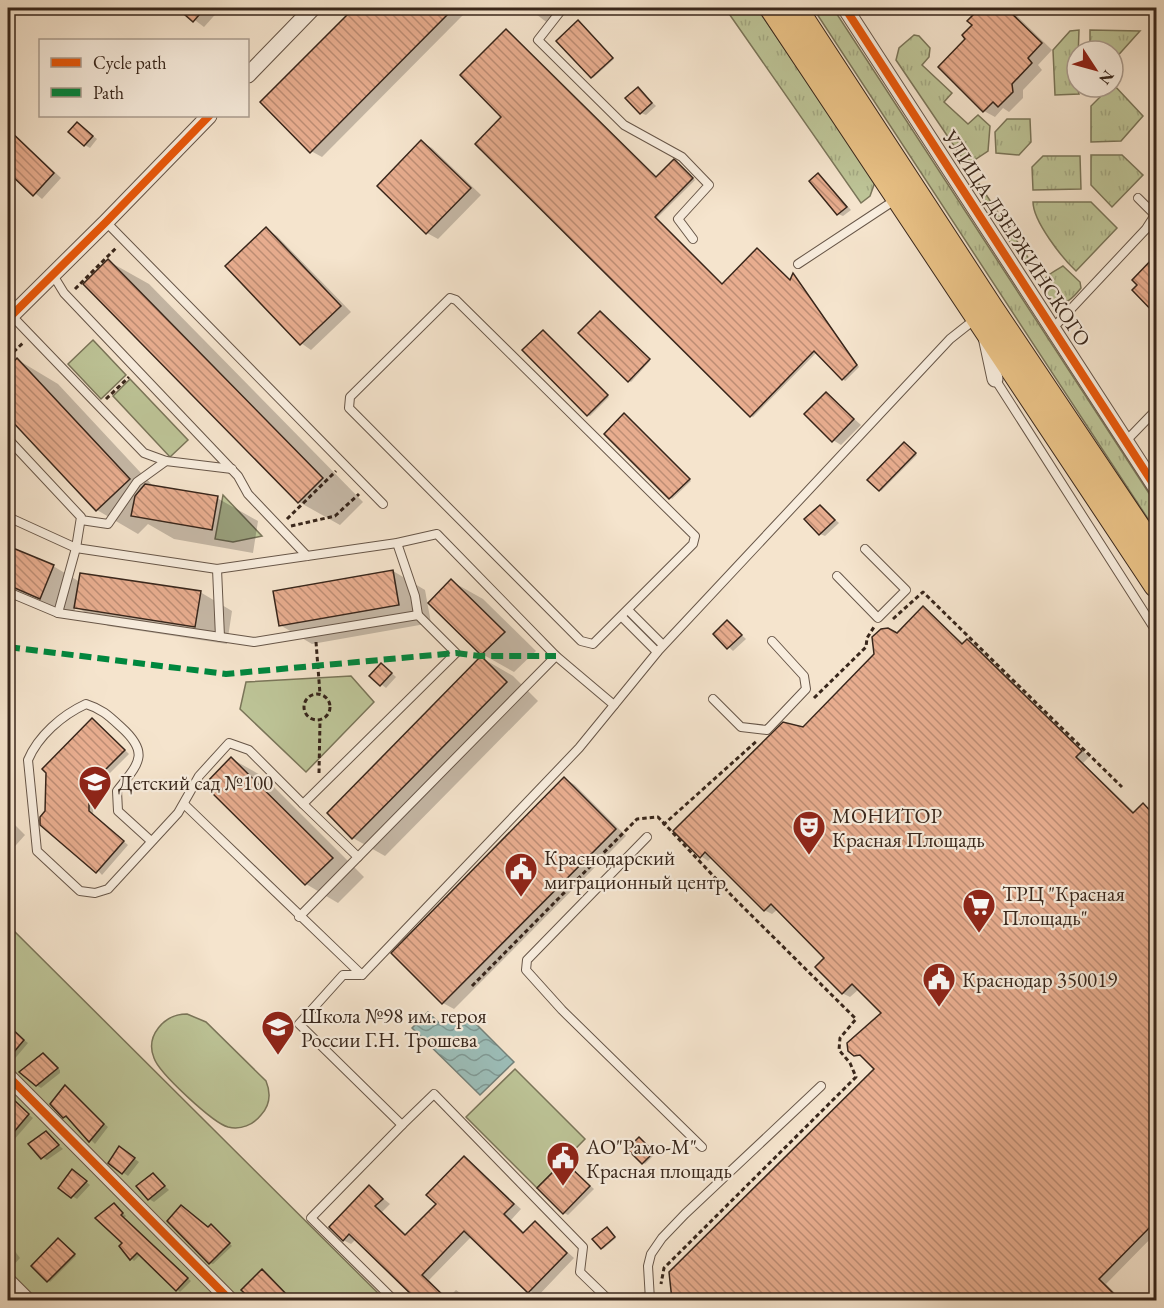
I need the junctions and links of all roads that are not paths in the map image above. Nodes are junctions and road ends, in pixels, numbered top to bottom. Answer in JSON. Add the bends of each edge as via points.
{"nodes":[{"id":1,"x":313,"y":8,"type":"edge"},
{"id":2,"x":563,"y":8,"type":"edge"},
{"id":3,"x":772,"y":8,"type":"edge"},
{"id":4,"x":795,"y":8,"type":"edge"},
{"id":5,"x":846,"y":8,"type":"edge"},
{"id":6,"x":249,"y":74,"type":"edge"},
{"id":7,"x":207,"y":117,"type":"edge"},
{"id":8,"x":898,"y":198,"type":"junction"},
{"id":9,"x":1138,"y":198,"type":"dead end"},
{"id":10,"x":106,"y":222,"type":"junction"},
{"id":11,"x":693,"y":240,"type":"dead end"},
{"id":12,"x":798,"y":264,"type":"dead end"},
{"id":13,"x":53,"y":275,"type":"junction"},
{"id":14,"x":9,"y":317,"type":"edge"},
{"id":15,"x":981,"y":321,"type":"junction"},
{"id":16,"x":1054,"y":327,"type":"junction"},
{"id":17,"x":995,"y":379,"type":"joint"},
{"id":18,"x":1156,"y":410,"type":"edge"},
{"id":19,"x":8,"y":439,"type":"edge"},
{"id":20,"x":1126,"y":441,"type":"junction"},
{"id":21,"x":166,"y":461,"type":"junction"},
{"id":22,"x":232,"y":470,"type":"junction"},
{"id":23,"x":1156,"y":488,"type":"edge"},
{"id":24,"x":383,"y":504,"type":"dead end"},
{"id":25,"x":8,"y":518,"type":"edge"},
{"id":26,"x":81,"y":520,"type":"junction"},
{"id":27,"x":397,"y":543,"type":"junction"},
{"id":28,"x":76,"y":548,"type":"junction"},
{"id":29,"x":865,"y":549,"type":"dead end"},
{"id":30,"x":1156,"y":554,"type":"edge"},
{"id":31,"x":307,"y":556,"type":"junction"},
{"id":32,"x":217,"y":569,"type":"junction"},
{"id":33,"x":837,"y":576,"type":"dead end"},
{"id":34,"x":1156,"y":585,"type":"edge"},
{"id":35,"x":8,"y":592,"type":"edge"},
{"id":36,"x":628,"y":610,"type":"junction"},
{"id":37,"x":58,"y":613,"type":"junction"},
{"id":38,"x":418,"y":615,"type":"junction"},
{"id":39,"x":622,"y":617,"type":"junction"},
{"id":40,"x":1156,"y":631,"type":"edge"},
{"id":41,"x":220,"y":637,"type":"junction"},
{"id":42,"x":772,"y":641,"type":"dead end"},
{"id":43,"x":663,"y":645,"type":"junction"},
{"id":44,"x":657,"y":652,"type":"junction"},
{"id":45,"x":556,"y":656,"type":"junction"},
{"id":46,"x":713,"y":699,"type":"dead end"},
{"id":47,"x":614,"y":705,"type":"junction"},
{"id":48,"x":303,"y":804,"type":"junction"},
{"id":49,"x":185,"y":805,"type":"junction"},
{"id":50,"x":647,"y":837,"type":"dead end"},
{"id":51,"x":152,"y":842,"type":"junction"},
{"id":52,"x":358,"y":857,"type":"junction"},
{"id":53,"x":300,"y":917,"type":"junction"},
{"id":54,"x":362,"y":975,"type":"junction"},
{"id":55,"x":8,"y":1076,"type":"edge"},
{"id":56,"x":820,"y":1086,"type":"dead end"},
{"id":57,"x":402,"y":1125,"type":"junction"},
{"id":58,"x":702,"y":1147,"type":"dead end"},
{"id":59,"x":8,"y":1281,"type":"edge"},
{"id":60,"x":650,"y":1299,"type":"edge"},
{"id":61,"x":27,"y":1300,"type":"edge"},
{"id":62,"x":230,"y":1300,"type":"edge"},
{"id":63,"x":394,"y":1300,"type":"edge"},
{"id":64,"x":609,"y":1300,"type":"edge"},
{"id":65,"x":620,"y":1300,"type":"edge"}],
"edges":[{"from":1,"to":6,"type":"street"},
{"from":2,"to":11,"type":"lane","via":[[538,40],[624,125],[682,157],[709,185],[678,219]]},
{"from":3,"to":8,"type":"main road"},
{"from":4,"to":30,"type":"main road"},
{"from":5,"to":16,"type":"street","name":"УЛИЦА ДЗЕРЖИНСКОГО"},
{"from":7,"to":10,"type":"street"},
{"from":8,"to":12,"type":"lane"},
{"from":8,"to":15,"type":"main road"},
{"from":9,"to":16,"type":"lane","via":[[1155,215],[1146,230]]},
{"from":10,"to":13,"type":"street"},
{"from":10,"to":24,"type":"lane"},
{"from":13,"to":14,"type":"street"},
{"from":13,"to":22,"type":"lane","via":[[66,295]]},
{"from":14,"to":21,"type":"lane","via":[[137,448]]},
{"from":15,"to":17,"type":"street"},
{"from":15,"to":34,"type":"main road"},
{"from":15,"to":43,"type":"lane","via":[[950,339]]},
{"from":16,"to":20,"type":"street","name":"УЛИЦА ДЗЕРЖИНСКОГО"},
{"from":17,"to":40,"type":"lane"},
{"from":18,"to":20,"type":"lane"},
{"from":19,"to":26,"type":"lane"},
{"from":20,"to":23,"type":"street","name":"УЛИЦА ДЗЕРЖИНСКОГО"},
{"from":21,"to":22,"type":"lane"},
{"from":21,"to":26,"type":"lane","via":[[137,482],[108,524]]},
{"from":22,"to":31,"type":"lane","via":[[248,494]]},
{"from":25,"to":28,"type":"lane"},
{"from":26,"to":28,"type":"lane"},
{"from":27,"to":31,"type":"lane"},
{"from":27,"to":38,"type":"lane"},
{"from":27,"to":45,"type":"lane","via":[[437,534]]},
{"from":28,"to":32,"type":"lane"},
{"from":28,"to":37,"type":"lane"},
{"from":29,"to":33,"type":"lane","via":[[906,590],[878,618]]},
{"from":31,"to":32,"type":"lane"},
{"from":32,"to":41,"type":"lane"},
{"from":35,"to":37,"type":"lane"},
{"from":36,"to":39,"type":"lane"},
{"from":36,"to":39,"type":"lane","via":[[693,544],[695,536],[450,298],[350,397],[349,408],[581,641],[593,644]]},
{"from":36,"to":43,"type":"lane"},
{"from":37,"to":41,"type":"lane"},
{"from":38,"to":41,"type":"lane","via":[[254,642]]},
{"from":38,"to":48,"type":"lane","via":[[456,653]]},
{"from":39,"to":44,"type":"lane"},
{"from":42,"to":46,"type":"lane","via":[[804,676],[806,689],[767,730],[741,726]]},
{"from":43,"to":44,"type":"lane"},
{"from":44,"to":47,"type":"lane"},
{"from":45,"to":47,"type":"lane"},
{"from":45,"to":52,"type":"lane"},
{"from":47,"to":54,"type":"lane","via":[[579,748]]},
{"from":48,"to":49,"type":"lane","via":[[249,750],[229,743],[199,776]]},
{"from":48,"to":52,"type":"lane"},
{"from":49,"to":51,"type":"lane"},
{"from":49,"to":53,"type":"lane"},
{"from":50,"to":58,"type":"lane","via":[[526,960],[526,970]]},
{"from":51,"to":51,"type":"lane","via":[[108,889],[95,893],[80,891],[37,851],[28,760],[33,748],[66,713],[86,704],[102,709],[136,740],[136,767],[117,791],[118,812]]},
{"from":52,"to":53,"type":"lane"},
{"from":53,"to":54,"type":"lane"},
{"from":54,"to":57,"type":"lane","via":[[343,975],[299,1024]]},
{"from":55,"to":62,"type":"street"},
{"from":56,"to":60,"type":"lane","via":[[662,1238],[648,1266]]},
{"from":57,"to":63,"type":"lane","via":[[311,1218]]},
{"from":57,"to":64,"type":"lane","via":[[434,1094],[583,1247],[580,1272]]},
{"from":59,"to":61,"type":"street"},
{"from":60,"to":65,"type":"lane"}]}
